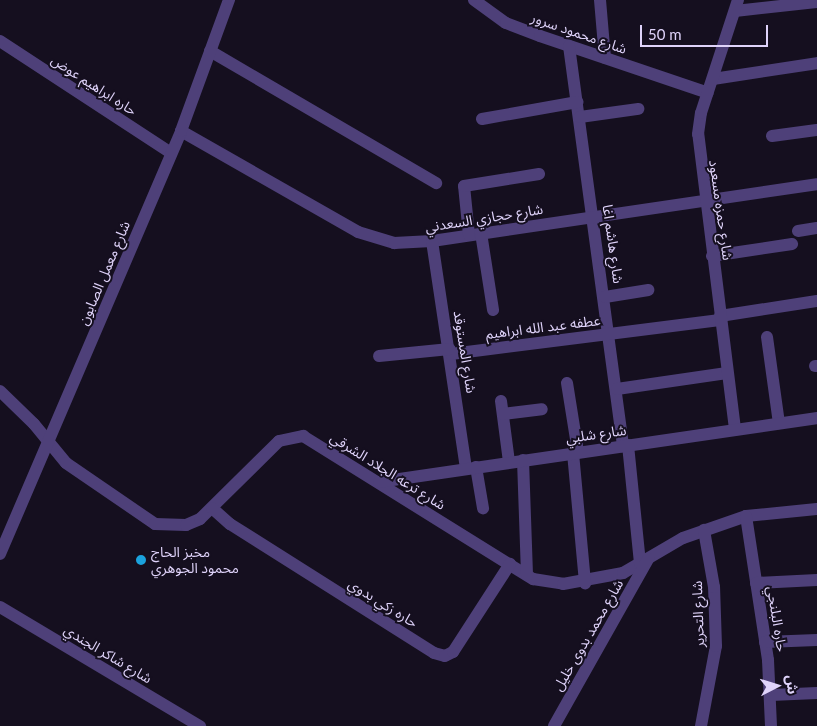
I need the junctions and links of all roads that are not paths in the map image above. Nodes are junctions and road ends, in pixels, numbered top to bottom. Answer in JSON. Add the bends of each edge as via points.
{"nodes":[{"id":1,"x":229,"y":0,"type":"edge"},
{"id":2,"x":474,"y":0,"type":"edge"},
{"id":3,"x":600,"y":0,"type":"edge"},
{"id":4,"x":817,"y":2,"type":"edge"},
{"id":5,"x":737,"y":6,"type":"edge"},
{"id":6,"x":0,"y":41,"type":"edge"},
{"id":7,"x":569,"y":46,"type":"junction"},
{"id":8,"x":210,"y":51,"type":"junction"},
{"id":9,"x":605,"y":58,"type":"junction"},
{"id":10,"x":817,"y":63,"type":"edge"},
{"id":11,"x":713,"y":79,"type":"junction"},
{"id":12,"x":708,"y":92,"type":"junction"},
{"id":13,"x":578,"y":102,"type":"junction"},
{"id":14,"x":638,"y":108,"type":"dead end"},
{"id":15,"x":580,"y":117,"type":"junction"},
{"id":16,"x":482,"y":119,"type":"dead end"},
{"id":17,"x":817,"y":130,"type":"edge"},
{"id":18,"x":180,"y":131,"type":"junction"},
{"id":19,"x":772,"y":136,"type":"dead end"},
{"id":20,"x":171,"y":153,"type":"junction"},
{"id":21,"x":539,"y":174,"type":"dead end"},
{"id":22,"x":436,"y":183,"type":"dead end"},
{"id":23,"x":817,"y":184,"type":"edge"},
{"id":24,"x":704,"y":200,"type":"junction"},
{"id":25,"x":594,"y":216,"type":"junction"},
{"id":26,"x":817,"y":228,"type":"edge"},
{"id":27,"x":798,"y":231,"type":"dead end"},
{"id":28,"x":475,"y":234,"type":"junction"},
{"id":29,"x":432,"y":241,"type":"junction"},
{"id":30,"x":792,"y":244,"type":"dead end"},
{"id":31,"x":712,"y":256,"type":"junction"},
{"id":32,"x":648,"y":290,"type":"dead end"},
{"id":33,"x":605,"y":297,"type":"junction"},
{"id":34,"x":817,"y":301,"type":"edge"},
{"id":35,"x":493,"y":310,"type":"dead end"},
{"id":36,"x":720,"y":318,"type":"junction"},
{"id":37,"x":610,"y":333,"type":"junction"},
{"id":38,"x":767,"y":337,"type":"dead end"},
{"id":39,"x":450,"y":352,"type":"junction"},
{"id":40,"x":379,"y":356,"type":"dead end"},
{"id":41,"x":727,"y":373,"type":"junction"},
{"id":42,"x":567,"y":383,"type":"dead end"},
{"id":43,"x":617,"y":390,"type":"junction"},
{"id":44,"x":0,"y":391,"type":"edge"},
{"id":45,"x":542,"y":409,"type":"dead end"},
{"id":46,"x":817,"y":418,"type":"edge"},
{"id":47,"x":780,"y":423,"type":"junction"},
{"id":48,"x":735,"y":429,"type":"junction"},
{"id":49,"x":48,"y":444,"type":"junction"},
{"id":50,"x":626,"y":445,"type":"junction"},
{"id":51,"x":576,"y":452,"type":"junction"},
{"id":52,"x":523,"y":460,"type":"junction"},
{"id":53,"x":509,"y":462,"type":"junction"},
{"id":54,"x":471,"y":468,"type":"junction"},
{"id":55,"x":379,"y":482,"type":"junction"},
{"id":56,"x":212,"y":508,"type":"junction"},
{"id":57,"x":483,"y":508,"type":"dead end"},
{"id":58,"x":817,"y":509,"type":"edge"},
{"id":59,"x":746,"y":516,"type":"junction"},
{"id":60,"x":704,"y":530,"type":"junction"},
{"id":61,"x":0,"y":554,"type":"edge"},
{"id":62,"x":644,"y":562,"type":"junction"},
{"id":63,"x":510,"y":564,"type":"junction"},
{"id":64,"x":527,"y":575,"type":"junction"},
{"id":65,"x":817,"y":580,"type":"edge"},
{"id":66,"x":585,"y":583,"type":"junction"},
{"id":67,"x":756,"y":583,"type":"junction"},
{"id":68,"x":0,"y":607,"type":"edge"},
{"id":69,"x":817,"y":640,"type":"edge"},
{"id":70,"x":765,"y":642,"type":"junction"},
{"id":71,"x":817,"y":693,"type":"edge"},
{"id":72,"x":772,"y":695,"type":"junction"},
{"id":73,"x":200,"y":726,"type":"edge"},
{"id":74,"x":554,"y":726,"type":"edge"},
{"id":75,"x":701,"y":726,"type":"edge"},
{"id":76,"x":771,"y":726,"type":"edge"}],
"edges":[{"from":1,"to":8,"type":"street","name":"شارع معمل الصابون"},
{"from":2,"to":7,"type":"street","name":"شارع محمود سرور","via":[[506,22]]},
{"from":3,"to":9,"type":"street"},
{"from":4,"to":5,"type":"street"},
{"from":5,"to":11,"type":"street","name":"شارع حمزه مسعود"},
{"from":6,"to":20,"type":"street","name":"حاره ابراهيم عوض"},
{"from":7,"to":9,"type":"street","name":"شارع محمود سرور"},
{"from":7,"to":13,"type":"street","name":"شارع هاشم اغا"},
{"from":8,"to":18,"type":"street","name":"شارع معمل الصابون"},
{"from":8,"to":22,"type":"street"},
{"from":9,"to":12,"type":"street","name":"شارع محمود سرور"},
{"from":10,"to":11,"type":"street"},
{"from":11,"to":12,"type":"street","name":"شارع حمزه مسعود"},
{"from":12,"to":24,"type":"street","name":"شارع حمزه مسعود","via":[[698,134]]},
{"from":13,"to":15,"type":"street","name":"شارع هاشم اغا"},
{"from":13,"to":16,"type":"street"},
{"from":14,"to":15,"type":"street"},
{"from":15,"to":25,"type":"street","name":"شارع هاشم اغا"},
{"from":17,"to":19,"type":"street"},
{"from":18,"to":20,"type":"street","name":"شارع معمل الصابون"},
{"from":18,"to":29,"type":"street","name":"شارع حجازي السعدني","via":[[358,232],[394,243]]},
{"from":20,"to":49,"type":"street","name":"شارع معمل الصابون"},
{"from":21,"to":28,"type":"street","via":[[458,187]]},
{"from":23,"to":24,"type":"street","name":"شارع حجازي السعدني"},
{"from":24,"to":25,"type":"street","name":"شارع حجازي السعدني"},
{"from":24,"to":31,"type":"street","name":"شارع حمزه مسعود"},
{"from":25,"to":28,"type":"street","name":"شارع حجازي السعدني"},
{"from":25,"to":33,"type":"street","name":"شارع هاشم اغا"},
{"from":26,"to":27,"type":"street"},
{"from":28,"to":29,"type":"street","name":"شارع حجازي السعدني"},
{"from":28,"to":35,"type":"street"},
{"from":29,"to":39,"type":"street","name":"شارع المستوقد"},
{"from":30,"to":31,"type":"street"},
{"from":31,"to":36,"type":"street","name":"شارع حمزه مسعود"},
{"from":32,"to":33,"type":"street"},
{"from":33,"to":37,"type":"street","name":"شارع هاشم اغا"},
{"from":34,"to":36,"type":"street","name":"عطفه عبد الله ابراهيم"},
{"from":36,"to":37,"type":"street","name":"عطفه عبد الله ابراهيم"},
{"from":36,"to":41,"type":"street","name":"شارع حمزه مسعود"},
{"from":37,"to":39,"type":"street","name":"عطفه عبد الله ابراهيم"},
{"from":37,"to":43,"type":"street","name":"شارع هاشم اغا"},
{"from":38,"to":47,"type":"street"},
{"from":39,"to":40,"type":"street","name":"عطفه عبد الله ابراهيم"},
{"from":39,"to":54,"type":"street","name":"شارع المستوقد"},
{"from":41,"to":43,"type":"street"},
{"from":41,"to":48,"type":"street","name":"شارع حمزه مسعود"},
{"from":42,"to":51,"type":"street"},
{"from":43,"to":50,"type":"street","name":"شارع هاشم اغا"},
{"from":44,"to":49,"type":"street","name":"شارع ترعه الجلاد الشرقي","via":[[34,424]]},
{"from":45,"to":53,"type":"street","via":[[502,408]]},
{"from":46,"to":47,"type":"street","name":"شارع شلبي"},
{"from":47,"to":48,"type":"street","name":"شارع شلبي"},
{"from":48,"to":50,"type":"street","name":"شارع شلبي"},
{"from":49,"to":56,"type":"street","name":"شارع ترعه الجلاد الشرقي","via":[[83,477],[155,524],[186,525]]},
{"from":49,"to":61,"type":"street","name":"شارع معمل الصابون"},
{"from":50,"to":51,"type":"street","name":"شارع شلبي"},
{"from":50,"to":62,"type":"street","name":"شارع هاشم اغا"},
{"from":51,"to":52,"type":"street","name":"شارع شلبي"},
{"from":51,"to":66,"type":"street"},
{"from":52,"to":53,"type":"street","name":"شارع شلبي"},
{"from":52,"to":64,"type":"street"},
{"from":53,"to":54,"type":"street","name":"شارع شلبي"},
{"from":54,"to":55,"type":"street","name":"شارع شلبي"},
{"from":54,"to":57,"type":"street","name":"شارع المستوقد"},
{"from":55,"to":56,"type":"street","name":"شارع ترعه الجلاد الشرقي","via":[[303,436],[290,436],[279,441]]},
{"from":55,"to":63,"type":"street","name":"شارع ترعه الجلاد الشرقي"},
{"from":56,"to":63,"type":"street","name":"حاره زكي بدوي","via":[[230,524],[426,648],[444,656],[453,652]]},
{"from":58,"to":59,"type":"street","name":"شارع ترعه الجلاد الشرقي"},
{"from":59,"to":60,"type":"street","name":"شارع ترعه الجلاد الشرقي"},
{"from":59,"to":67,"type":"street","name":"حاره البلنجي"},
{"from":60,"to":62,"type":"street","name":"شارع ترعه الجلاد الشرقي"},
{"from":60,"to":75,"type":"street","name":"شارع التحرير","via":[[714,587],[716,646]]},
{"from":62,"to":66,"type":"street","name":"شارع ترعه الجلاد الشرقي","via":[[623,573]]},
{"from":62,"to":74,"type":"street","name":"شارع محمد بدوى خليل"},
{"from":63,"to":64,"type":"street","name":"شارع ترعه الجلاد الشرقي"},
{"from":64,"to":66,"type":"street","name":"شارع ترعه الجلاد الشرقي","via":[[563,584]]},
{"from":65,"to":67,"type":"street"},
{"from":67,"to":70,"type":"street","name":"حاره البلنجي"},
{"from":68,"to":73,"type":"street","name":"شارع شاكر الجندي"},
{"from":69,"to":70,"type":"street"},
{"from":70,"to":72,"type":"street","name":"حاره البلنجي"},
{"from":71,"to":72,"type":"street"},
{"from":72,"to":76,"type":"street","name":"حاره البلنجي"}]}
